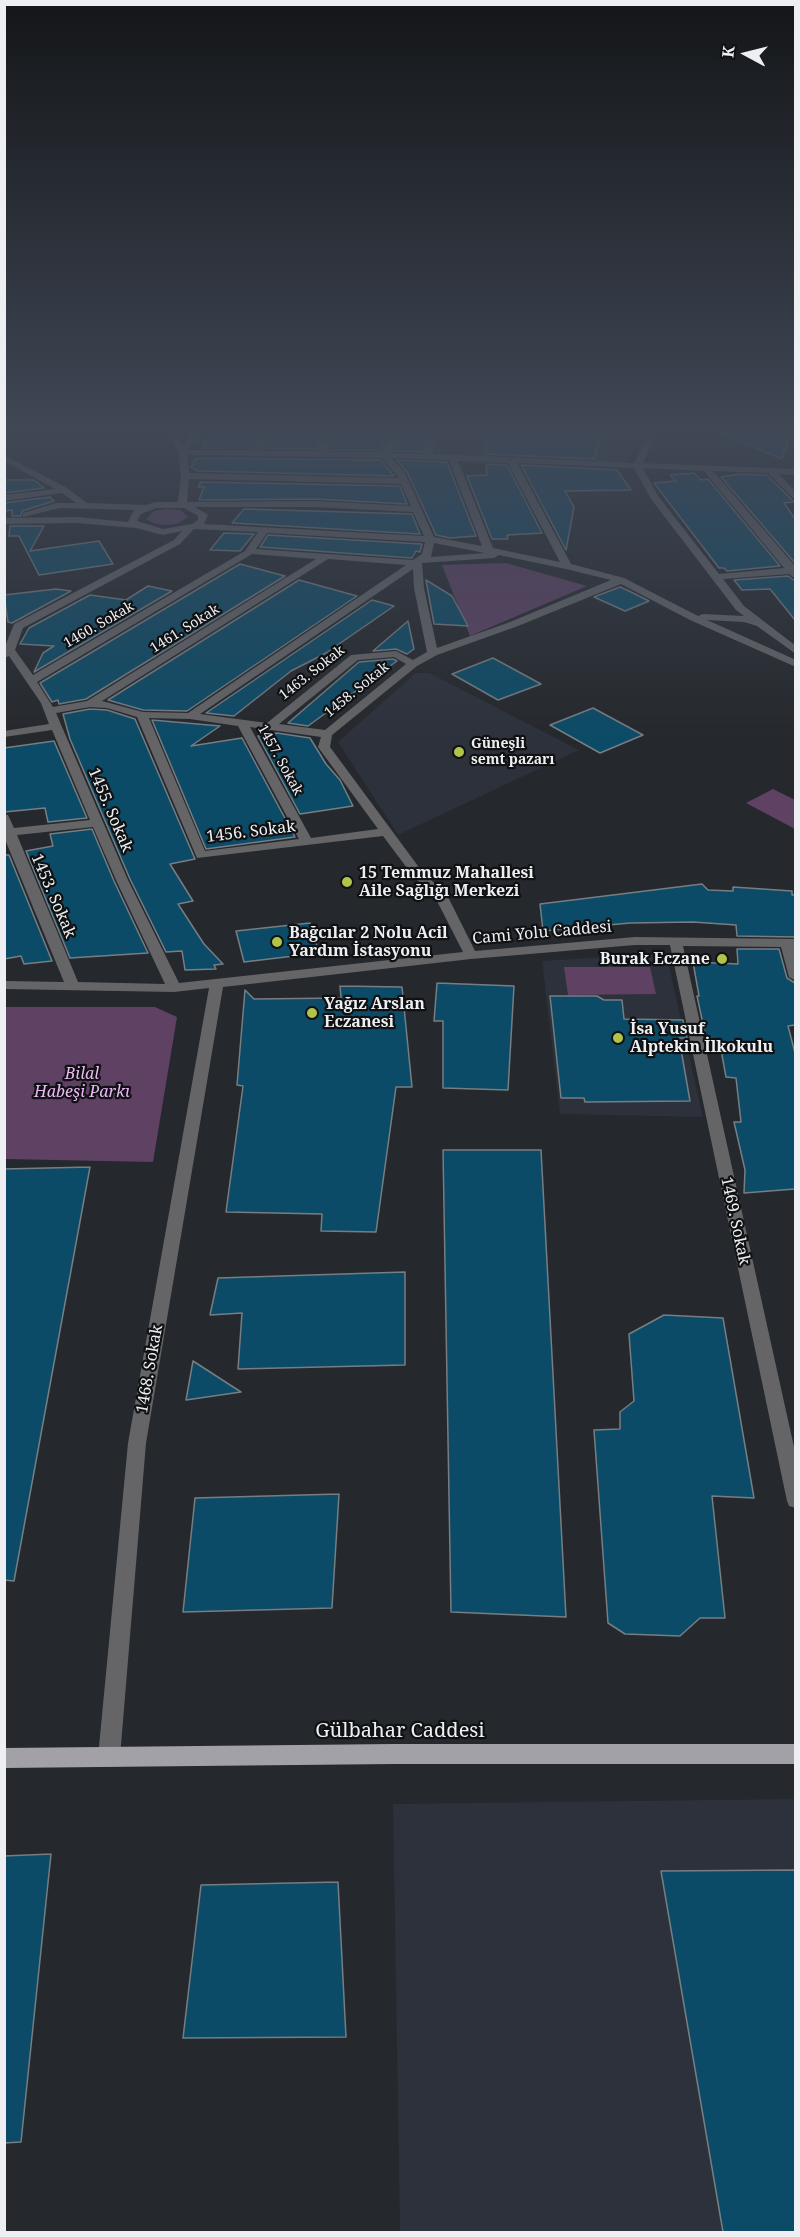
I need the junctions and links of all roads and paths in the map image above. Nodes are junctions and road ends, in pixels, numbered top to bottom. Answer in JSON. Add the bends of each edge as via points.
{"nodes":[{"id":1,"x":153,"y":536,"type":"edge"},
{"id":2,"x":183,"y":536,"type":"edge"},
{"id":3,"x":260,"y":536,"type":"edge"},
{"id":4,"x":387,"y":536,"type":"edge"},
{"id":5,"x":483,"y":536,"type":"edge"},
{"id":6,"x":551,"y":536,"type":"edge"},
{"id":7,"x":685,"y":536,"type":"edge"},
{"id":8,"x":764,"y":536,"type":"edge"},
{"id":9,"x":430,"y":539,"type":"junction"},
{"id":10,"x":488,"y":549,"type":"junction"},
{"id":11,"x":250,"y":551,"type":"junction"},
{"id":12,"x":511,"y":553,"type":"junction"},
{"id":13,"x":325,"y":557,"type":"junction"},
{"id":14,"x":141,"y":560,"type":"junction"},
{"id":15,"x":419,"y":562,"type":"junction"},
{"id":16,"x":567,"y":566,"type":"junction"},
{"id":17,"x":794,"y":572,"type":"edge"},
{"id":18,"x":716,"y":577,"type":"junction"},
{"id":19,"x":621,"y":580,"type":"junction"},
{"id":20,"x":661,"y":600,"type":"junction"},
{"id":21,"x":740,"y":608,"type":"junction"},
{"id":22,"x":724,"y":619,"type":"junction"},
{"id":23,"x":760,"y":625,"type":"junction"},
{"id":24,"x":18,"y":626,"type":"junction"},
{"id":25,"x":4,"y":627,"type":"edge"},
{"id":26,"x":728,"y":634,"type":"junction"},
{"id":27,"x":795,"y":651,"type":"edge"},
{"id":28,"x":7,"y":652,"type":"edge"},
{"id":29,"x":433,"y":653,"type":"junction"},
{"id":30,"x":413,"y":664,"type":"junction"},
{"id":31,"x":795,"y":664,"type":"edge"},
{"id":32,"x":31,"y":681,"type":"junction"},
{"id":33,"x":90,"y":704,"type":"junction"},
{"id":34,"x":50,"y":711,"type":"junction"},
{"id":35,"x":142,"y":715,"type":"junction"},
{"id":36,"x":190,"y":717,"type":"junction"},
{"id":37,"x":243,"y":724,"type":"junction"},
{"id":38,"x":56,"y":726,"type":"junction"},
{"id":39,"x":269,"y":727,"type":"junction"},
{"id":40,"x":4,"y":734,"type":"edge"},
{"id":41,"x":327,"y":734,"type":"junction"},
{"id":42,"x":4,"y":818,"type":"edge"},
{"id":43,"x":98,"y":822,"type":"junction"},
{"id":44,"x":386,"y":832,"type":"junction"},
{"id":45,"x":7,"y":833,"type":"edge"},
{"id":46,"x":307,"y":842,"type":"junction"},
{"id":47,"x":675,"y":940,"type":"junction"},
{"id":48,"x":791,"y":943,"type":"edge"},
{"id":49,"x":471,"y":955,"type":"junction"},
{"id":50,"x":795,"y":977,"type":"edge"},
{"id":51,"x":4,"y":985,"type":"edge"},
{"id":52,"x":216,"y":985,"type":"junction"},
{"id":53,"x":73,"y":986,"type":"junction"},
{"id":54,"x":174,"y":988,"type":"junction"},
{"id":55,"x":795,"y":1501,"type":"edge"},
{"id":56,"x":795,"y":1754,"type":"edge"},
{"id":57,"x":109,"y":1757,"type":"junction"},
{"id":58,"x":4,"y":1758,"type":"edge"}],
"edges":[{"from":1,"to":14,"type":"street","via":[[152,547]]},
{"from":2,"to":14,"type":"street"},
{"from":3,"to":11,"type":"street","name":"1460. Sokak"},
{"from":4,"to":9,"type":"street"},
{"from":5,"to":10,"type":"street"},
{"from":6,"to":16,"type":"street"},
{"from":7,"to":18,"type":"street"},
{"from":8,"to":17,"type":"street"},
{"from":9,"to":10,"type":"street"},
{"from":9,"to":15,"type":"street","via":[[428,555]]},
{"from":10,"to":12,"type":"street"},
{"from":11,"to":13,"type":"street"},
{"from":11,"to":32,"type":"street","name":"1460. Sokak"},
{"from":12,"to":15,"type":"street"},
{"from":12,"to":16,"type":"street"},
{"from":13,"to":15,"type":"street"},
{"from":13,"to":33,"type":"street","name":"1461. Sokak"},
{"from":14,"to":24,"type":"street"},
{"from":15,"to":29,"type":"street","via":[[419,588]]},
{"from":15,"to":36,"type":"street"},
{"from":16,"to":19,"type":"street"},
{"from":17,"to":18,"type":"street"},
{"from":18,"to":21,"type":"street"},
{"from":19,"to":20,"type":"street"},
{"from":19,"to":29,"type":"street","name":"1458. Sokak"},
{"from":20,"to":22,"type":"street","via":[[701,616]]},
{"from":20,"to":26,"type":"street"},
{"from":21,"to":22,"type":"street","via":[[739,615]]},
{"from":21,"to":23,"type":"street"},
{"from":22,"to":23,"type":"street","via":[[746,619]]},
{"from":22,"to":26,"type":"street","via":[[720,625]]},
{"from":23,"to":26,"type":"street","via":[[766,634],[761,640]]},
{"from":23,"to":27,"type":"street"},
{"from":24,"to":25,"type":"street"},
{"from":24,"to":28,"type":"street"},
{"from":26,"to":31,"type":"street"},
{"from":28,"to":32,"type":"street","name":"1455. Sokak"},
{"from":29,"to":30,"type":"street","name":"1458. Sokak"},
{"from":30,"to":39,"type":"street","name":"1463. Sokak","via":[[396,654],[355,657]]},
{"from":30,"to":41,"type":"street","name":"1458. Sokak"},
{"from":32,"to":34,"type":"street","name":"1455. Sokak"},
{"from":33,"to":34,"type":"street"},
{"from":33,"to":35,"type":"street"},
{"from":34,"to":38,"type":"street","name":"1455. Sokak"},
{"from":35,"to":36,"type":"street"},
{"from":35,"to":46,"type":"street","name":"1456. Sokak","via":[[201,855]]},
{"from":36,"to":37,"type":"street"},
{"from":37,"to":39,"type":"street"},
{"from":37,"to":46,"type":"street","name":"1457. Sokak"},
{"from":38,"to":40,"type":"street"},
{"from":38,"to":43,"type":"street","name":"1455. Sokak"},
{"from":39,"to":41,"type":"street"},
{"from":41,"to":44,"type":"street","name":"1458. Sokak","via":[[324,747]]},
{"from":42,"to":45,"type":"street","name":"1453. Sokak"},
{"from":43,"to":45,"type":"street"},
{"from":43,"to":54,"type":"street","name":"1455. Sokak"},
{"from":44,"to":46,"type":"street","name":"1456. Sokak"},
{"from":44,"to":49,"type":"street","name":"1458. Sokak","via":[[444,902]]},
{"from":45,"to":53,"type":"street","name":"1453. Sokak"},
{"from":47,"to":48,"type":"street","name":"Cami Yolu Caddesi"},
{"from":47,"to":49,"type":"street","name":"Cami Yolu Caddesi"},
{"from":47,"to":55,"type":"street","name":"1469. Sokak"},
{"from":48,"to":50,"type":"street"},
{"from":49,"to":52,"type":"street","name":"Cami Yolu Caddesi"},
{"from":51,"to":53,"type":"street","name":"Cami Yolu Caddesi"},
{"from":52,"to":54,"type":"street","name":"Cami Yolu Caddesi"},
{"from":52,"to":57,"type":"street","name":"1468. Sokak","via":[[137,1443]]},
{"from":53,"to":54,"type":"street","name":"Cami Yolu Caddesi"},
{"from":56,"to":57,"type":"main road","name":"Gülbahar Caddesi"},
{"from":57,"to":58,"type":"main road","name":"Gülbahar Caddesi"}]}
